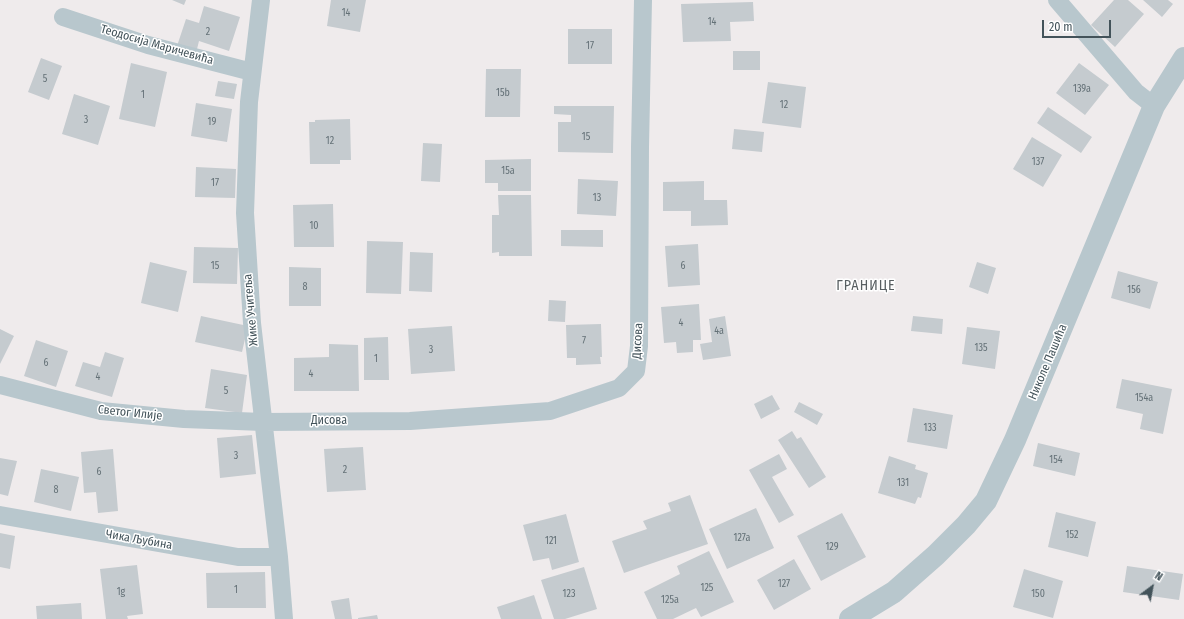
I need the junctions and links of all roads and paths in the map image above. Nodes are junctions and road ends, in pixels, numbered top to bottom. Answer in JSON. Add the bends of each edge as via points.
{"nodes":[{"id":1,"x":261,"y":0,"type":"edge"},
{"id":2,"x":643,"y":0,"type":"edge"},
{"id":3,"x":1057,"y":0,"type":"edge"},
{"id":4,"x":63,"y":17,"type":"dead end"},
{"id":5,"x":1184,"y":58,"type":"edge"},
{"id":6,"x":252,"y":72,"type":"junction"},
{"id":7,"x":1154,"y":106,"type":"junction"},
{"id":8,"x":0,"y":385,"type":"edge"},
{"id":9,"x":263,"y":422,"type":"junction"},
{"id":10,"x":0,"y":515,"type":"edge"},
{"id":11,"x":279,"y":557,"type":"junction"},
{"id":12,"x":284,"y":619,"type":"edge"},
{"id":13,"x":850,"y":619,"type":"edge"}],
"edges":[{"from":1,"to":6,"type":"street","name":"Жике Учитеља"},
{"from":2,"to":9,"type":"street","name":"Дисова","via":[[639,346],[636,371],[619,388],[550,411],[410,421]]},
{"from":3,"to":7,"type":"street","via":[[1136,92]]},
{"from":4,"to":6,"type":"street","name":"Теодосија Маричевића","via":[[148,45]]},
{"from":5,"to":7,"type":"street","name":"Николе Пашића"},
{"from":6,"to":9,"type":"street","name":"Жике Учитеља","via":[[245,213],[252,323]]},
{"from":7,"to":13,"type":"street","name":"Николе Пашића","via":[[1015,440],[986,500],[966,525],[894,592]]},
{"from":8,"to":9,"type":"street","name":"Светог Илије","via":[[101,411],[184,419]]},
{"from":9,"to":11,"type":"street","name":"Жике Учитеља"},
{"from":10,"to":11,"type":"street","name":"Чика Љубина","via":[[238,557]]},
{"from":11,"to":12,"type":"street","name":"Жике Учитеља"}]}
